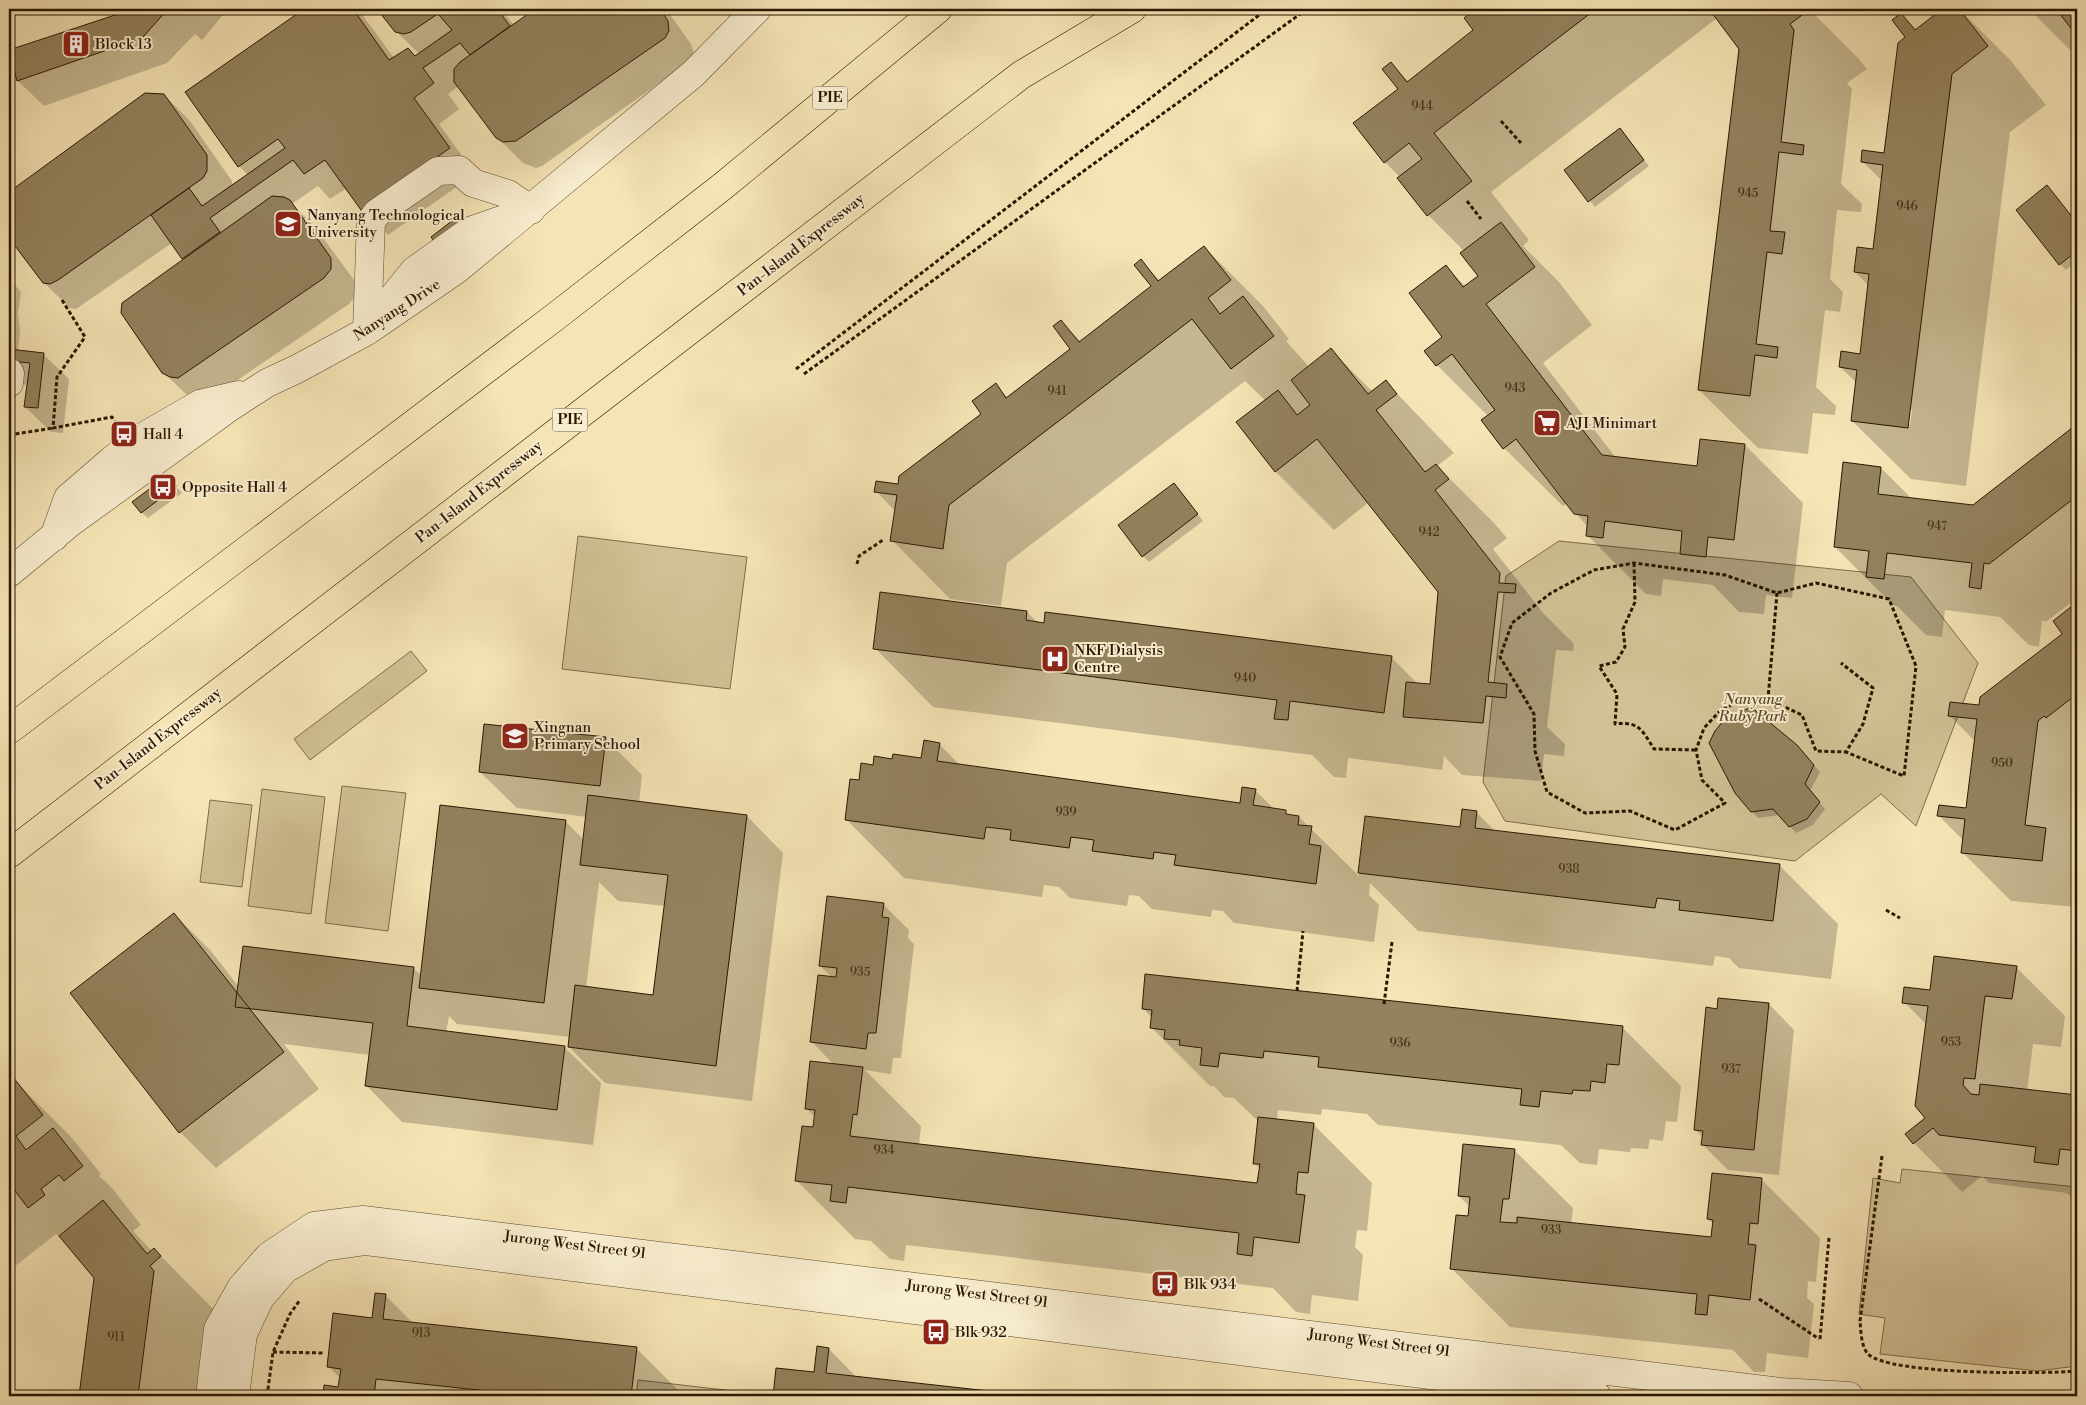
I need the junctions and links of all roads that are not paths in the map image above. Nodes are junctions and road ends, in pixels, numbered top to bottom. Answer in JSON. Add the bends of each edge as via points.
{"nodes":[{"id":1,"x":757,"y":9,"type":"edge"},
{"id":2,"x":938,"y":9,"type":"edge"},
{"id":3,"x":1106,"y":9,"type":"edge"},
{"id":4,"x":1132,"y":9,"type":"edge"},
{"id":5,"x":1011,"y":84,"type":"junction"},
{"id":6,"x":531,"y":210,"type":"junction"},
{"id":7,"x":367,"y":331,"type":"junction"},
{"id":8,"x":9,"y":573,"type":"edge"},
{"id":9,"x":9,"y":730,"type":"edge"},
{"id":10,"x":9,"y":847,"type":"edge"},
{"id":11,"x":9,"y":854,"type":"edge"},
{"id":12,"x":1817,"y":1395,"type":"edge"},
{"id":13,"x":210,"y":1396,"type":"edge"},
{"id":14,"x":235,"y":1396,"type":"edge"},
{"id":15,"x":1597,"y":1396,"type":"edge"},
{"id":16,"x":1849,"y":1396,"type":"edge"}],
"edges":[{"from":1,"to":6,"type":"street","name":"Nanyang Drive","via":[[693,74]]},
{"from":2,"to":9,"type":"highway","number":"PIE","via":[[723,186]]},
{"from":3,"to":5,"type":"highway","name":"Pan-Island Expressway","number":"PIE"},
{"from":4,"to":5,"type":"highway"},
{"from":5,"to":10,"type":"highway","name":"Pan-Island Expressway","number":"PIE"},
{"from":5,"to":11,"type":"highway","name":"Pan-Island Expressway","number":"PIE"},
{"from":6,"to":7,"type":"street","name":"Nanyang Drive","via":[[456,270]]},
{"from":6,"to":7,"type":"street","via":[[508,194],[473,183],[459,170],[448,170],[438,171],[377,213],[371,221]]},
{"from":7,"to":8,"type":"street","name":"Nanyang Drive","via":[[255,391],[222,413]]},
{"from":12,"to":13,"type":"street","name":"Jurong West Street 91","via":[[363,1220],[314,1226],[269,1256],[241,1288],[218,1329]]},
{"from":12,"to":16,"type":"street","name":"Jurong West Street 91"},
{"from":14,"to":15,"type":"street","name":"Jurong West Street 91","via":[[243,1334],[260,1298],[284,1269],[324,1247],[366,1241]]}]}
